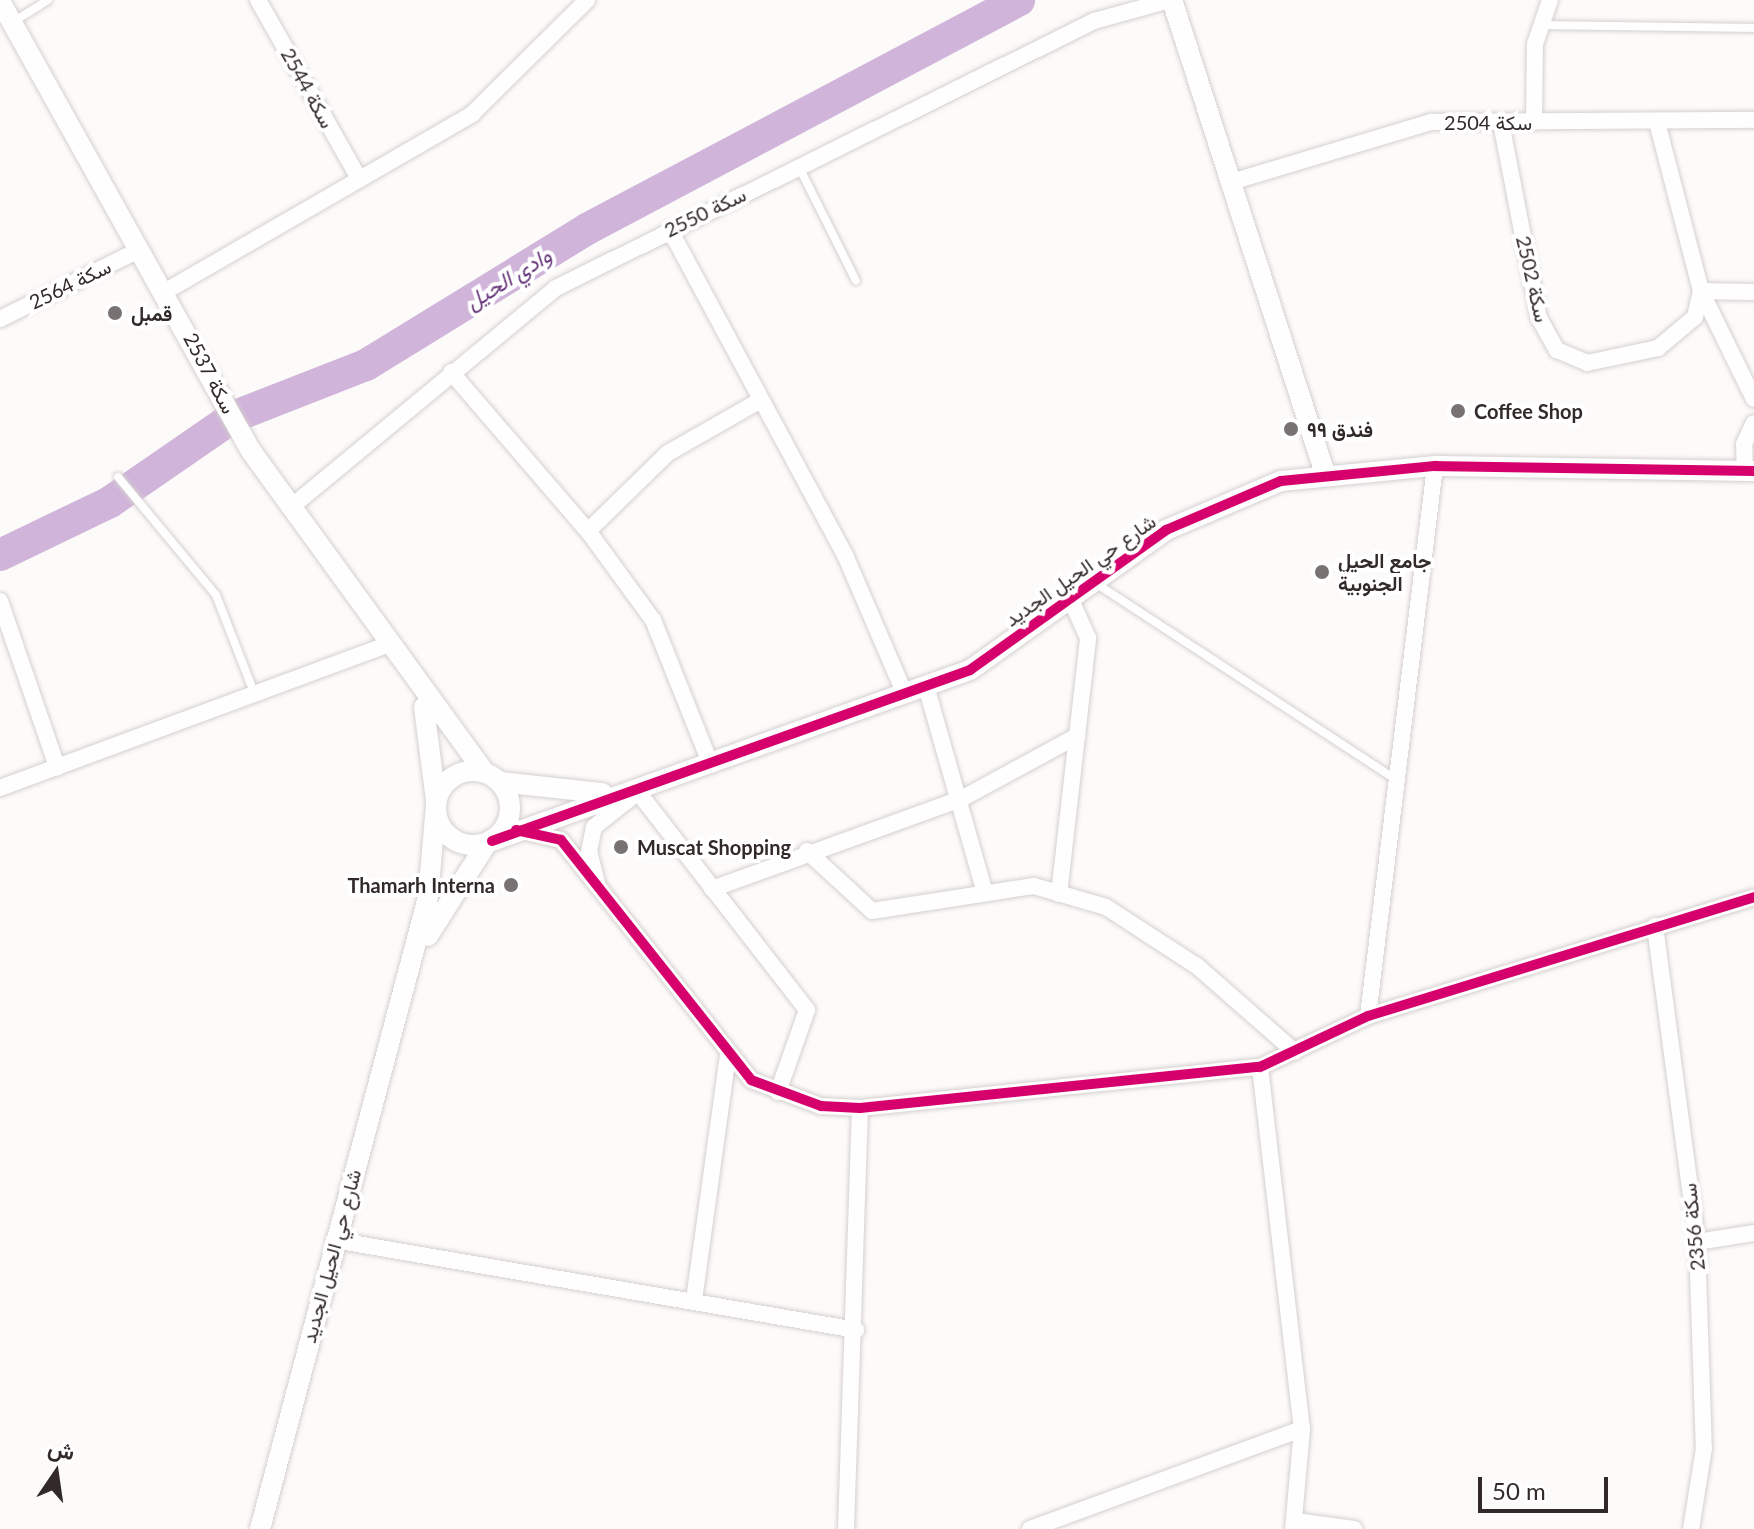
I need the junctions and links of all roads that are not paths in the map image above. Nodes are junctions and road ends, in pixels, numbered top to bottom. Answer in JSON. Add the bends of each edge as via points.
{"nodes":[{"id":1,"x":48,"y":0,"type":"edge"},
{"id":2,"x":587,"y":0,"type":"edge"},
{"id":3,"x":1171,"y":0,"type":"edge"},
{"id":4,"x":1550,"y":0,"type":"edge"},
{"id":5,"x":0,"y":1,"type":"edge"},
{"id":6,"x":262,"y":2,"type":"edge"},
{"id":7,"x":12,"y":23,"type":"junction"},
{"id":8,"x":1539,"y":25,"type":"junction"},
{"id":9,"x":1754,"y":28,"type":"edge"},
{"id":10,"x":1754,"y":120,"type":"edge"},
{"id":11,"x":1534,"y":122,"type":"junction"},
{"id":12,"x":1657,"y":122,"type":"junction"},
{"id":13,"x":1501,"y":123,"type":"junction"},
{"id":14,"x":799,"y":166,"type":"junction"},
{"id":15,"x":358,"y":177,"type":"junction"},
{"id":16,"x":1231,"y":182,"type":"junction"},
{"id":17,"x":670,"y":230,"type":"junction"},
{"id":18,"x":141,"y":249,"type":"junction"},
{"id":19,"x":856,"y":281,"type":"dead end"},
{"id":20,"x":166,"y":291,"type":"junction"},
{"id":21,"x":1701,"y":291,"type":"junction"},
{"id":22,"x":1754,"y":292,"type":"edge"},
{"id":23,"x":0,"y":319,"type":"edge"},
{"id":24,"x":451,"y":372,"type":"junction"},
{"id":25,"x":1754,"y":399,"type":"edge"},
{"id":26,"x":761,"y":400,"type":"junction"},
{"id":27,"x":1754,"y":423,"type":"edge"},
{"id":28,"x":1435,"y":466,"type":"junction"},
{"id":29,"x":1324,"y":471,"type":"junction"},
{"id":30,"x":1750,"y":471,"type":"edge"},
{"id":31,"x":118,"y":477,"type":"dead end"},
{"id":32,"x":290,"y":508,"type":"junction"},
{"id":33,"x":588,"y":531,"type":"junction"},
{"id":34,"x":1097,"y":584,"type":"junction"},
{"id":35,"x":1071,"y":600,"type":"junction"},
{"id":36,"x":0,"y":601,"type":"edge"},
{"id":37,"x":392,"y":643,"type":"junction"},
{"id":38,"x":926,"y":686,"type":"junction"},
{"id":39,"x":419,"y":687,"type":"junction"},
{"id":40,"x":905,"y":694,"type":"junction"},
{"id":41,"x":257,"y":699,"type":"junction"},
{"id":42,"x":1077,"y":736,"type":"junction"},
{"id":43,"x":711,"y":765,"type":"junction"},
{"id":44,"x":57,"y":767,"type":"junction"},
{"id":45,"x":492,"y":777,"type":"junction"},
{"id":46,"x":1397,"y":780,"type":"junction"},
{"id":47,"x":0,"y":788,"type":"edge"},
{"id":48,"x":638,"y":792,"type":"junction"},
{"id":49,"x":963,"y":798,"type":"junction"},
{"id":50,"x":436,"y":804,"type":"junction"},
{"id":51,"x":516,"y":830,"type":"junction"},
{"id":52,"x":490,"y":842,"type":"junction"},
{"id":53,"x":807,"y":851,"type":"junction"},
{"id":54,"x":712,"y":889,"type":"junction"},
{"id":55,"x":984,"y":890,"type":"junction"},
{"id":56,"x":1059,"y":894,"type":"junction"},
{"id":57,"x":1754,"y":897,"type":"edge"},
{"id":58,"x":611,"y":911,"type":"junction"},
{"id":59,"x":1655,"y":926,"type":"junction"},
{"id":60,"x":406,"y":983,"type":"junction"},
{"id":61,"x":1368,"y":1016,"type":"junction"},
{"id":62,"x":1295,"y":1052,"type":"junction"},
{"id":63,"x":728,"y":1056,"type":"junction"},
{"id":64,"x":1260,"y":1067,"type":"junction"},
{"id":65,"x":778,"y":1092,"type":"junction"},
{"id":66,"x":860,"y":1108,"type":"junction"},
{"id":67,"x":1754,"y":1233,"type":"edge"},
{"id":68,"x":334,"y":1240,"type":"junction"},
{"id":69,"x":1697,"y":1242,"type":"junction"},
{"id":70,"x":694,"y":1300,"type":"junction"},
{"id":71,"x":856,"y":1330,"type":"junction"},
{"id":72,"x":1302,"y":1429,"type":"junction"},
{"id":73,"x":1294,"y":1525,"type":"edge"},
{"id":74,"x":257,"y":1527,"type":"edge"},
{"id":75,"x":846,"y":1529,"type":"edge"},
{"id":76,"x":1030,"y":1529,"type":"edge"},
{"id":77,"x":1354,"y":1529,"type":"edge"},
{"id":78,"x":1691,"y":1529,"type":"edge"}],
"edges":[{"from":1,"to":7,"type":"lane"},
{"from":2,"to":15,"type":"street","via":[[472,114]]},
{"from":3,"to":14,"type":"street","name":"سكة 2550","via":[[1094,21]]},
{"from":3,"to":16,"type":"street"},
{"from":4,"to":8,"type":"street"},
{"from":5,"to":7,"type":"street","name":"سكة 2537"},
{"from":6,"to":15,"type":"street","name":"سكة 2544"},
{"from":7,"to":18,"type":"street","name":"سكة 2537"},
{"from":8,"to":9,"type":"lane"},
{"from":8,"to":11,"type":"street"},
{"from":10,"to":12,"type":"street","name":"سكة 2504"},
{"from":11,"to":12,"type":"street","name":"سكة 2504"},
{"from":11,"to":13,"type":"street","name":"سكة 2504"},
{"from":12,"to":21,"type":"street"},
{"from":13,"to":16,"type":"street","name":"سكة 2504","via":[[1431,122]]},
{"from":13,"to":21,"type":"street","name":"سكة 2502","via":[[1539,318],[1557,350],[1587,363],[1658,348],[1695,317]]},
{"from":14,"to":17,"type":"street","name":"سكة 2550"},
{"from":14,"to":19,"type":"lane"},
{"from":15,"to":20,"type":"street"},
{"from":16,"to":29,"type":"street"},
{"from":17,"to":24,"type":"street","name":"سكة 2550","via":[[556,288]]},
{"from":17,"to":26,"type":"street"},
{"from":18,"to":20,"type":"street","name":"سكة 2537"},
{"from":18,"to":23,"type":"street","name":"سكة 2564"},
{"from":20,"to":32,"type":"street","name":"سكة 2537","via":[[251,451]]},
{"from":21,"to":22,"type":"street"},
{"from":21,"to":25,"type":"street"},
{"from":24,"to":32,"type":"street","name":"سكة 2550"},
{"from":24,"to":33,"type":"street"},
{"from":26,"to":33,"type":"street","via":[[668,453]]},
{"from":26,"to":40,"type":"street","via":[[845,555]]},
{"from":27,"to":30,"type":"street","via":[[1744,444]]},
{"from":28,"to":29,"type":"street","name":"شارع حي الحيل الجديد"},
{"from":28,"to":30,"type":"street","name":"شارع حي الحيل الجديد"},
{"from":28,"to":46,"type":"street"},
{"from":29,"to":34,"type":"street","name":"شارع حي الحيل الجديد","via":[[1229,498],[1166,530]]},
{"from":31,"to":41,"type":"lane","via":[[216,595]]},
{"from":32,"to":37,"type":"street","name":"سكة 2537"},
{"from":33,"to":43,"type":"street","via":[[653,620]]},
{"from":34,"to":35,"type":"street","name":"شارع حي الحيل الجديد"},
{"from":34,"to":46,"type":"lane"},
{"from":35,"to":38,"type":"street","name":"شارع حي الحيل الجديد","via":[[970,670]]},
{"from":35,"to":42,"type":"street","via":[[1088,638]]},
{"from":36,"to":44,"type":"street"},
{"from":37,"to":39,"type":"street","name":"سكة 2537"},
{"from":37,"to":41,"type":"street"},
{"from":38,"to":40,"type":"street","name":"شارع حي الحيل الجديد"},
{"from":38,"to":49,"type":"street"},
{"from":39,"to":45,"type":"street","name":"سكة 2537"},
{"from":39,"to":50,"type":"street"},
{"from":40,"to":43,"type":"street","name":"شارع حي الحيل الجديد"},
{"from":41,"to":44,"type":"street"},
{"from":42,"to":49,"type":"street"},
{"from":42,"to":56,"type":"street"},
{"from":43,"to":48,"type":"street","name":"شارع حي الحيل الجديد"},
{"from":44,"to":47,"type":"street"},
{"from":45,"to":48,"type":"street","via":[[572,793]]},
{"from":45,"to":50,"type":"street","via":[[453,777]]},
{"from":45,"to":52,"type":"street","via":[[511,813]]},
{"from":46,"to":61,"type":"street"},
{"from":48,"to":51,"type":"street","name":"شارع حي الحيل الجديد"},
{"from":48,"to":54,"type":"street"},
{"from":48,"to":58,"type":"street","via":[[600,818],[590,839],[591,871]]},
{"from":49,"to":53,"type":"street"},
{"from":49,"to":55,"type":"street"},
{"from":50,"to":52,"type":"street","via":[[447,835],[466,845]]},
{"from":50,"to":60,"type":"street","via":[[428,897]]},
{"from":51,"to":52,"type":"street","name":"شارع حي الحيل الجديد"},
{"from":51,"to":58,"type":"street","via":[[561,840]]},
{"from":52,"to":60,"type":"street","via":[[443,903]]},
{"from":53,"to":54,"type":"street"},
{"from":53,"to":55,"type":"street","via":[[872,911]]},
{"from":54,"to":65,"type":"street","via":[[807,1010]]},
{"from":55,"to":56,"type":"street","via":[[1034,886]]},
{"from":56,"to":62,"type":"street","via":[[1106,907],[1151,934]]},
{"from":57,"to":59,"type":"street"},
{"from":58,"to":63,"type":"street"},
{"from":59,"to":61,"type":"street"},
{"from":59,"to":69,"type":"street","name":"سكة 2356"},
{"from":60,"to":68,"type":"street","name":"شارع حي الحيل الجديد"},
{"from":61,"to":62,"type":"street"},
{"from":62,"to":64,"type":"street"},
{"from":63,"to":65,"type":"street","via":[[751,1080]]},
{"from":63,"to":70,"type":"street"},
{"from":64,"to":66,"type":"street"},
{"from":64,"to":72,"type":"street"},
{"from":65,"to":66,"type":"street"},
{"from":66,"to":71,"type":"street"},
{"from":67,"to":69,"type":"street"},
{"from":68,"to":70,"type":"street"},
{"from":68,"to":74,"type":"street","name":"شارع حي الحيل الجديد"},
{"from":69,"to":78,"type":"street","name":"سكة 2356","via":[[1704,1448]]},
{"from":70,"to":71,"type":"street"},
{"from":71,"to":75,"type":"street"},
{"from":72,"to":73,"type":"street"},
{"from":72,"to":76,"type":"street"},
{"from":73,"to":77,"type":"street"}]}
